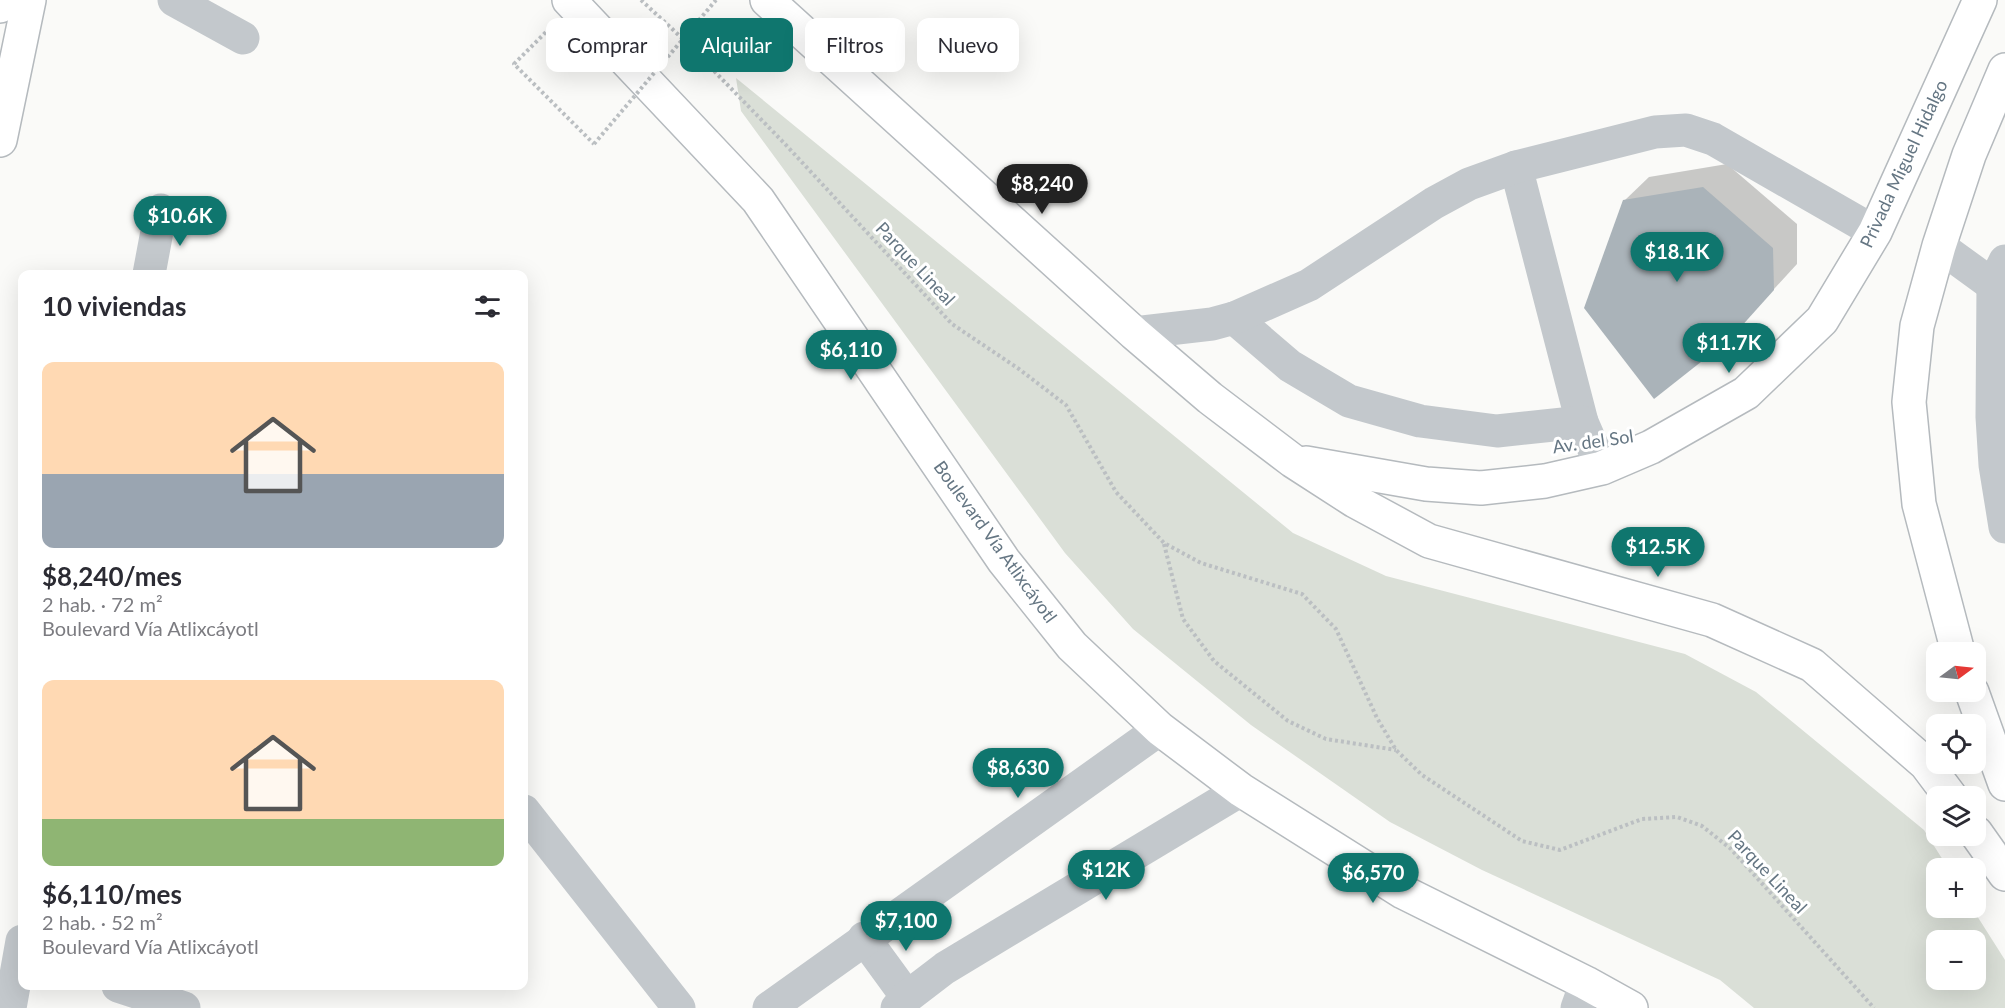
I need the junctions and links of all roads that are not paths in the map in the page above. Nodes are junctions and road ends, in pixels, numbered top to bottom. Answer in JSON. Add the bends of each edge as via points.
{"nodes":[{"id":1,"x":1,"y":0,"type":"edge"},
{"id":2,"x":29,"y":0,"type":"edge"},
{"id":3,"x":767,"y":0,"type":"edge"},
{"id":4,"x":1980,"y":0,"type":"edge"},
{"id":5,"x":571,"y":2,"type":"edge"},
{"id":6,"x":190,"y":4,"type":"edge"},
{"id":7,"x":0,"y":6,"type":"edge"},
{"id":8,"x":243,"y":38,"type":"dead end"},
{"id":9,"x":2005,"y":70,"type":"edge"},
{"id":10,"x":0,"y":140,"type":"edge"},
{"id":11,"x":1516,"y":167,"type":"junction"},
{"id":12,"x":161,"y":210,"type":"dead end"},
{"id":13,"x":1875,"y":232,"type":"junction"},
{"id":14,"x":1939,"y":246,"type":"junction"},
{"id":15,"x":150,"y":270,"type":"edge"},
{"id":16,"x":2001,"y":280,"type":"edge"},
{"id":17,"x":1234,"y":318,"type":"junction"},
{"id":18,"x":1134,"y":333,"type":"junction"},
{"id":19,"x":1582,"y":422,"type":"junction"},
{"id":20,"x":1293,"y":461,"type":"junction"},
{"id":21,"x":1602,"y":468,"type":"junction"},
{"id":22,"x":2005,"y":527,"type":"edge"},
{"id":23,"x":1955,"y":642,"type":"edge"},
{"id":24,"x":1976,"y":702,"type":"edge"},
{"id":25,"x":1160,"y":729,"type":"junction"},
{"id":26,"x":2005,"y":784,"type":"edge"},
{"id":27,"x":1942,"y":786,"type":"edge"},
{"id":28,"x":1241,"y":790,"type":"junction"},
{"id":29,"x":528,"y":816,"type":"edge"},
{"id":30,"x":1986,"y":846,"type":"edge"},
{"id":31,"x":2005,"y":873,"type":"edge"},
{"id":32,"x":864,"y":938,"type":"junction"},
{"id":33,"x":18,"y":969,"type":"edge"},
{"id":34,"x":130,"y":990,"type":"edge"},
{"id":35,"x":1582,"y":995,"type":"edge"},
{"id":36,"x":902,"y":1002,"type":"edge"},
{"id":37,"x":10,"y":1008,"type":"edge"},
{"id":38,"x":184,"y":1008,"type":"edge"},
{"id":39,"x":679,"y":1008,"type":"edge"},
{"id":40,"x":769,"y":1008,"type":"edge"},
{"id":41,"x":1630,"y":1008,"type":"edge"}],
"edges":[{"from":1,"to":7,"type":"main road"},
{"from":2,"to":10,"type":"main road"},
{"from":3,"to":18,"type":"main road"},
{"from":4,"to":13,"type":"main road","name":"Privada Miguel Hidalgo"},
{"from":5,"to":25,"type":"main road","name":"Boulevard Vía Atlixcáyotl","via":[[758,200],[1004,561],[1072,646]]},
{"from":6,"to":8,"type":"street"},
{"from":9,"to":14,"type":"main road","via":[[1969,155]]},
{"from":11,"to":13,"type":"street","via":[[1655,132],[1686,130],[1713,139]]},
{"from":11,"to":17,"type":"street","via":[[1469,184],[1309,285]]},
{"from":11,"to":19,"type":"street"},
{"from":12,"to":15,"type":"street"},
{"from":13,"to":21,"type":"main road","name":"Privada Miguel Hidalgo","via":[[1822,320],[1746,393],[1651,447]]},
{"from":14,"to":16,"type":"street"},
{"from":14,"to":23,"type":"main road","via":[[1917,326],[1909,402],[1919,504]]},
{"from":16,"to":22,"type":"street","via":[[1992,417]]},
{"from":17,"to":18,"type":"street"},
{"from":17,"to":19,"type":"street","via":[[1290,366],[1349,401],[1420,421],[1497,431]]},
{"from":18,"to":20,"type":"main road","via":[[1210,399]]},
{"from":19,"to":21,"type":"street"},
{"from":20,"to":21,"type":"main road","name":"Privada Miguel Hidalgo","via":[[1426,484],[1481,488],[1545,481]]},
{"from":20,"to":27,"type":"main road","via":[[1355,501],[1429,541],[1712,620],[1812,664],[1926,764]]},
{"from":24,"to":26,"type":"main road"},
{"from":25,"to":28,"type":"main road","name":"Boulevard Vía Atlixcáyotl"},
{"from":25,"to":32,"type":"street"},
{"from":28,"to":35,"type":"main road","name":"Boulevard Vía Atlixcáyotl","via":[[1403,892]]},
{"from":28,"to":36,"type":"street","via":[[945,968]]},
{"from":29,"to":39,"type":"street"},
{"from":30,"to":31,"type":"main road"},
{"from":32,"to":36,"type":"street"},
{"from":32,"to":40,"type":"street"},
{"from":33,"to":37,"type":"street"},
{"from":34,"to":38,"type":"street"},
{"from":35,"to":41,"type":"main road","name":"Boulevard Vía Atlixcáyotl"}]}
